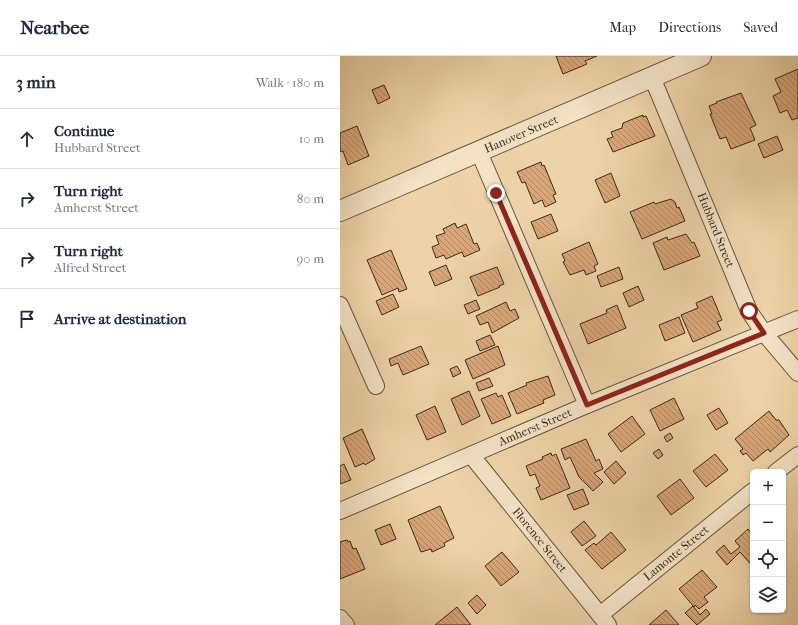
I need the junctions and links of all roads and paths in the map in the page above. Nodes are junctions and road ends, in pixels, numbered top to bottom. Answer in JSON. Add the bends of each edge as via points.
{"nodes":[{"id":1,"x":701,"y":56,"type":"edge"},
{"id":2,"x":652,"y":77,"type":"junction"},
{"id":3,"x":479,"y":152,"type":"junction"},
{"id":4,"x":340,"y":211,"type":"edge"},
{"id":5,"x":340,"y":305,"type":"edge"},
{"id":6,"x":798,"y":319,"type":"edge"},
{"id":7,"x":764,"y":333,"type":"junction"},
{"id":8,"x":798,"y":373,"type":"edge"},
{"id":9,"x":376,"y":386,"type":"dead end"},
{"id":10,"x":587,"y":405,"type":"junction"},
{"id":11,"x":471,"y":455,"type":"junction"},
{"id":12,"x":798,"y":455,"type":"edge"},
{"id":13,"x":780,"y":469,"type":"edge"},
{"id":14,"x":750,"y":494,"type":"edge"},
{"id":15,"x":340,"y":511,"type":"edge"},
{"id":16,"x":340,"y":618,"type":"edge"},
{"id":17,"x":604,"y":620,"type":"edge"},
{"id":18,"x":346,"y":625,"type":"edge"}],
"edges":[{"from":1,"to":2,"type":"street","name":"Hanover Street"},
{"from":2,"to":3,"type":"street","name":"Hanover Street"},
{"from":2,"to":7,"type":"street","name":"Hubbard Street","via":[[749,311]]},
{"from":3,"to":4,"type":"street","name":"Hanover Street"},
{"from":3,"to":10,"type":"street"},
{"from":5,"to":9,"type":"street"},
{"from":6,"to":7,"type":"street","name":"Amherst Street"},
{"from":7,"to":8,"type":"street","name":"Hubbard Street"},
{"from":7,"to":10,"type":"street","name":"Amherst Street"},
{"from":10,"to":11,"type":"street","name":"Amherst Street"},
{"from":11,"to":15,"type":"street","name":"Amherst Street"},
{"from":11,"to":17,"type":"street","name":"Florence Street"},
{"from":12,"to":13,"type":"street"},
{"from":14,"to":17,"type":"street","name":"Lamonte Street"},
{"from":16,"to":18,"type":"street"}]}
